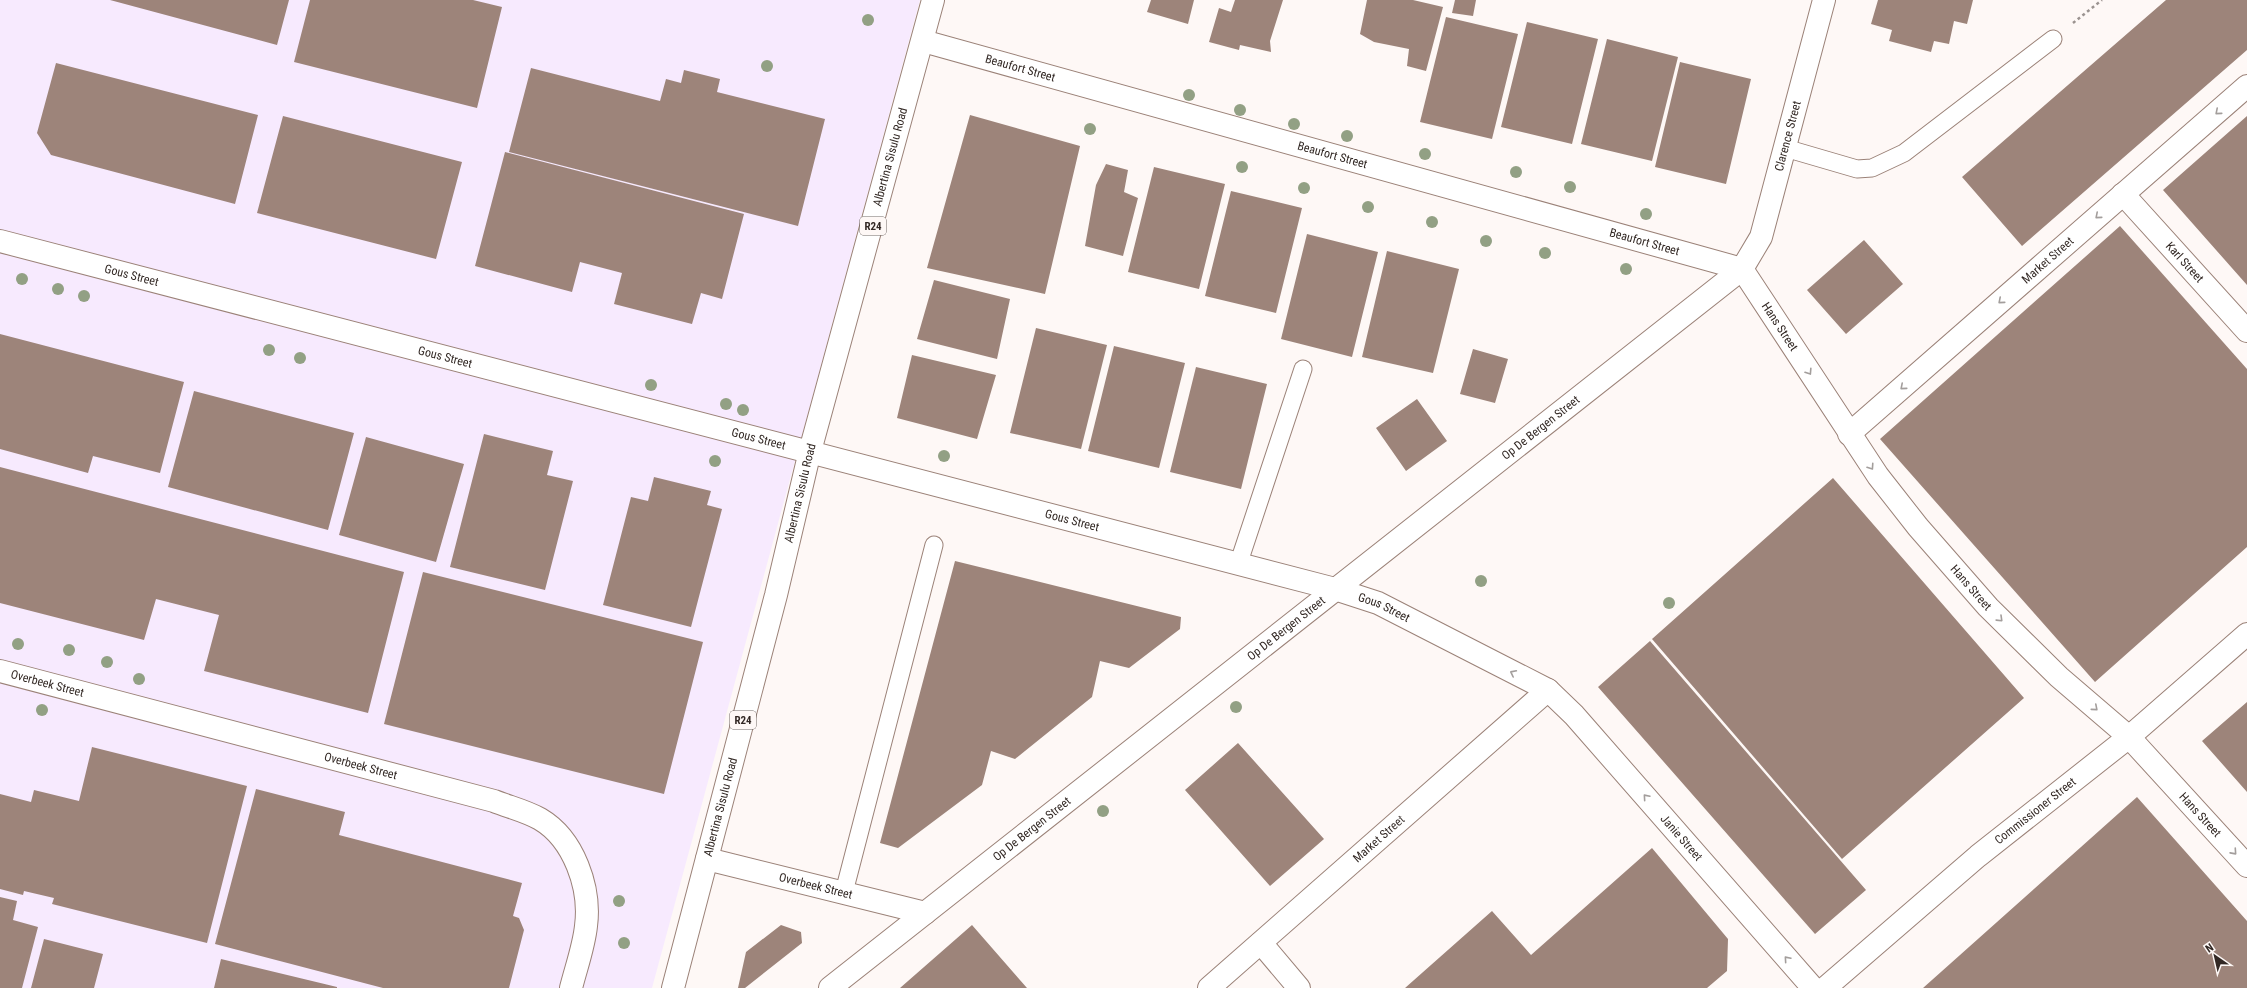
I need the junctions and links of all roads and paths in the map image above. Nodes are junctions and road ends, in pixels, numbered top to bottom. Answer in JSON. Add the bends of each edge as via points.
{"nodes":[{"id":1,"x":933,"y":0,"type":"edge"},
{"id":2,"x":1824,"y":0,"type":"edge"},
{"id":3,"x":2102,"y":0,"type":"edge"},
{"id":4,"x":2053,"y":39,"type":"joint"},
{"id":5,"x":923,"y":41,"type":"junction"},
{"id":6,"x":2247,"y":86,"type":"edge"},
{"id":7,"x":1785,"y":148,"type":"junction"},
{"id":8,"x":2123,"y":194,"type":"junction"},
{"id":9,"x":0,"y":241,"type":"edge"},
{"id":10,"x":1742,"y":269,"type":"junction"},
{"id":11,"x":2247,"y":331,"type":"edge"},
{"id":12,"x":1303,"y":369,"type":"dead end"},
{"id":13,"x":1849,"y":434,"type":"junction"},
{"id":14,"x":810,"y":451,"type":"junction"},
{"id":15,"x":934,"y":545,"type":"dead end"},
{"id":16,"x":1238,"y":565,"type":"junction"},
{"id":17,"x":1335,"y":589,"type":"junction"},
{"id":18,"x":2247,"y":634,"type":"edge"},
{"id":19,"x":0,"y":671,"type":"edge"},
{"id":20,"x":1548,"y":690,"type":"junction"},
{"id":21,"x":2129,"y":737,"type":"junction"},
{"id":22,"x":708,"y":859,"type":"junction"},
{"id":23,"x":2247,"y":866,"type":"edge"},
{"id":24,"x":844,"y":892,"type":"junction"},
{"id":25,"x":925,"y":913,"type":"junction"},
{"id":26,"x":1261,"y":943,"type":"junction"},
{"id":27,"x":571,"y":988,"type":"edge"},
{"id":28,"x":673,"y":988,"type":"edge"},
{"id":29,"x":830,"y":988,"type":"edge"},
{"id":30,"x":1209,"y":988,"type":"edge"},
{"id":31,"x":1299,"y":988,"type":"edge"},
{"id":32,"x":1813,"y":988,"type":"edge"},
{"id":33,"x":1825,"y":988,"type":"edge"}],
"edges":[{"from":1,"to":5,"type":"street","name":"Albertina Sisulu Road","number":"R24"},
{"from":2,"to":7,"type":"street","name":"Clarence Street"},
{"from":3,"to":4,"type":"path"},
{"from":4,"to":7,"type":"lane","via":[[1904,153],[1872,168],[1858,169]]},
{"from":5,"to":10,"type":"street","name":"Beaufort Street"},
{"from":5,"to":14,"type":"street","name":"Albertina Sisulu Road","number":"R24"},
{"from":6,"to":8,"type":"street","name":"Market Street","one_way":true},
{"from":7,"to":10,"type":"street","name":"Clarence Street","via":[[1761,237]]},
{"from":8,"to":11,"type":"street","name":"Karl Street"},
{"from":8,"to":13,"type":"street","name":"Market Street","one_way":true},
{"from":9,"to":14,"type":"street","name":"Gous Street"},
{"from":10,"to":13,"type":"street","name":"Hans Street","one_way":true},
{"from":10,"to":17,"type":"street","name":"Op De Bergen Street"},
{"from":12,"to":16,"type":"lane"},
{"from":13,"to":21,"type":"street","name":"Hans Street","one_way":true,"via":[[1918,528],[1988,607],[2059,677]]},
{"from":14,"to":16,"type":"street","name":"Gous Street"},
{"from":14,"to":22,"type":"street","name":"Albertina Sisulu Road","number":"R24"},
{"from":15,"to":24,"type":"lane"},
{"from":16,"to":17,"type":"street","name":"Gous Street"},
{"from":20,"to":17,"type":"street","name":"Gous Street","one_way":true,"via":[[1378,603]]},
{"from":17,"to":25,"type":"street","name":"Op De Bergen Street"},
{"from":18,"to":21,"type":"street","name":"Commissioner Street"},
{"from":19,"to":27,"type":"street","name":"Overbeek Street","via":[[494,801],[539,819],[558,834],[572,854],[585,894],[586,925]]},
{"from":20,"to":26,"type":"street","name":"Market Street"},
{"from":32,"to":20,"type":"street","name":"Janie Street","one_way":true,"via":[[1574,715]]},
{"from":21,"to":23,"type":"street","name":"Hans Street","one_way":true},
{"from":21,"to":33,"type":"street","name":"Commissioner Street","via":[[1978,856]]},
{"from":22,"to":24,"type":"street","name":"Overbeek Street"},
{"from":22,"to":28,"type":"street","name":"Albertina Sisulu Road","number":"R24"},
{"from":24,"to":25,"type":"street","name":"Overbeek Street"},
{"from":25,"to":29,"type":"street","name":"Op De Bergen Street"},
{"from":26,"to":30,"type":"street","name":"Market Street"},
{"from":26,"to":31,"type":"street"}]}
